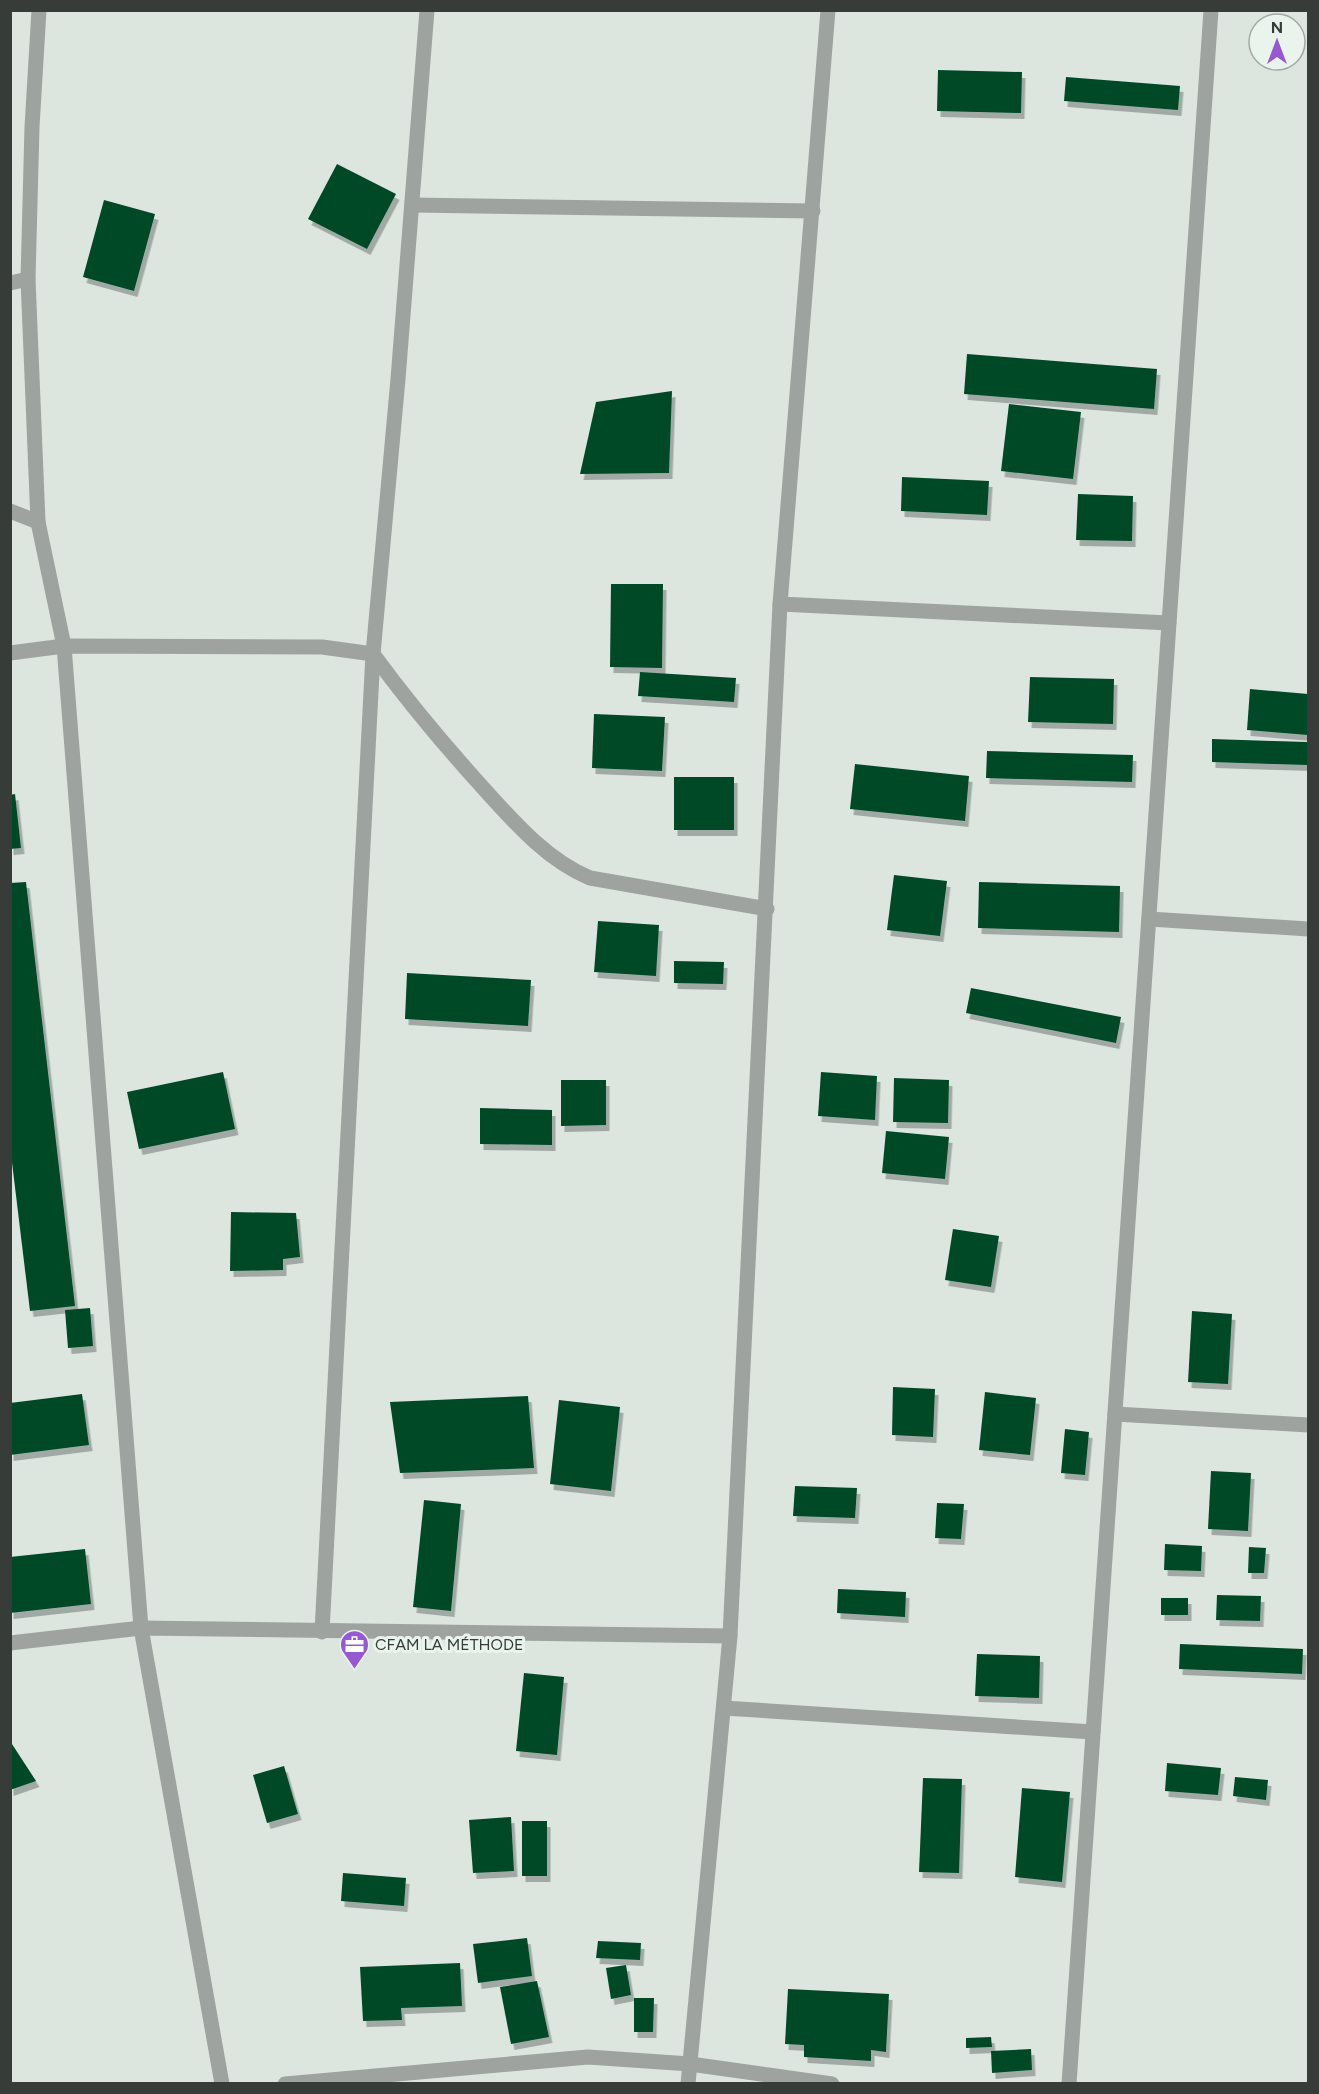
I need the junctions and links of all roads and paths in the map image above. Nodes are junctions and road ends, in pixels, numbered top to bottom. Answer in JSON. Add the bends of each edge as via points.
{"nodes":[{"id":1,"x":39,"y":10,"type":"edge"},
{"id":2,"x":427,"y":10,"type":"edge"},
{"id":3,"x":828,"y":10,"type":"edge"},
{"id":4,"x":1211,"y":10,"type":"edge"},
{"id":5,"x":412,"y":205,"type":"junction"},
{"id":6,"x":813,"y":211,"type":"junction"},
{"id":7,"x":28,"y":279,"type":"junction"},
{"id":8,"x":10,"y":283,"type":"edge"},
{"id":9,"x":10,"y":512,"type":"edge"},
{"id":10,"x":38,"y":522,"type":"junction"},
{"id":11,"x":780,"y":604,"type":"junction"},
{"id":12,"x":1169,"y":623,"type":"junction"},
{"id":13,"x":64,"y":646,"type":"junction"},
{"id":14,"x":10,"y":653,"type":"edge"},
{"id":15,"x":373,"y":654,"type":"junction"},
{"id":16,"x":767,"y":909,"type":"junction"},
{"id":17,"x":1149,"y":918,"type":"junction"},
{"id":18,"x":1308,"y":928,"type":"edge"},
{"id":19,"x":1115,"y":1414,"type":"junction"},
{"id":20,"x":1308,"y":1425,"type":"edge"},
{"id":21,"x":141,"y":1629,"type":"junction"},
{"id":22,"x":322,"y":1632,"type":"junction"},
{"id":23,"x":730,"y":1636,"type":"junction"},
{"id":24,"x":10,"y":1642,"type":"edge"},
{"id":25,"x":724,"y":1708,"type":"junction"},
{"id":26,"x":1093,"y":1732,"type":"junction"},
{"id":27,"x":690,"y":2064,"type":"junction"},
{"id":28,"x":222,"y":2084,"type":"edge"},
{"id":29,"x":285,"y":2084,"type":"edge"},
{"id":30,"x":688,"y":2084,"type":"edge"},
{"id":31,"x":832,"y":2084,"type":"edge"},
{"id":32,"x":1069,"y":2084,"type":"edge"}],
"edges":[{"from":1,"to":7,"type":"street"},
{"from":2,"to":5,"type":"street"},
{"from":3,"to":6,"type":"street"},
{"from":4,"to":12,"type":"street"},
{"from":5,"to":6,"type":"street"},
{"from":5,"to":15,"type":"street"},
{"from":6,"to":11,"type":"street"},
{"from":7,"to":8,"type":"street"},
{"from":7,"to":10,"type":"street"},
{"from":9,"to":10,"type":"street"},
{"from":10,"to":13,"type":"street"},
{"from":11,"to":12,"type":"street"},
{"from":11,"to":16,"type":"street"},
{"from":12,"to":17,"type":"street"},
{"from":13,"to":14,"type":"street"},
{"from":13,"to":15,"type":"street","via":[[322,647]]},
{"from":13,"to":21,"type":"street"},
{"from":15,"to":16,"type":"street","via":[[453,755],[518,826],[569,870],[590,878]]},
{"from":15,"to":22,"type":"street"},
{"from":16,"to":23,"type":"street"},
{"from":17,"to":18,"type":"street"},
{"from":17,"to":19,"type":"street"},
{"from":19,"to":20,"type":"street"},
{"from":19,"to":26,"type":"street"},
{"from":21,"to":22,"type":"street"},
{"from":21,"to":24,"type":"street"},
{"from":21,"to":28,"type":"street"},
{"from":22,"to":23,"type":"street"},
{"from":23,"to":25,"type":"street"},
{"from":25,"to":26,"type":"street"},
{"from":25,"to":27,"type":"street"},
{"from":26,"to":32,"type":"street"},
{"from":27,"to":29,"type":"street","via":[[588,2057]]},
{"from":27,"to":30,"type":"street"},
{"from":27,"to":31,"type":"street"}]}
